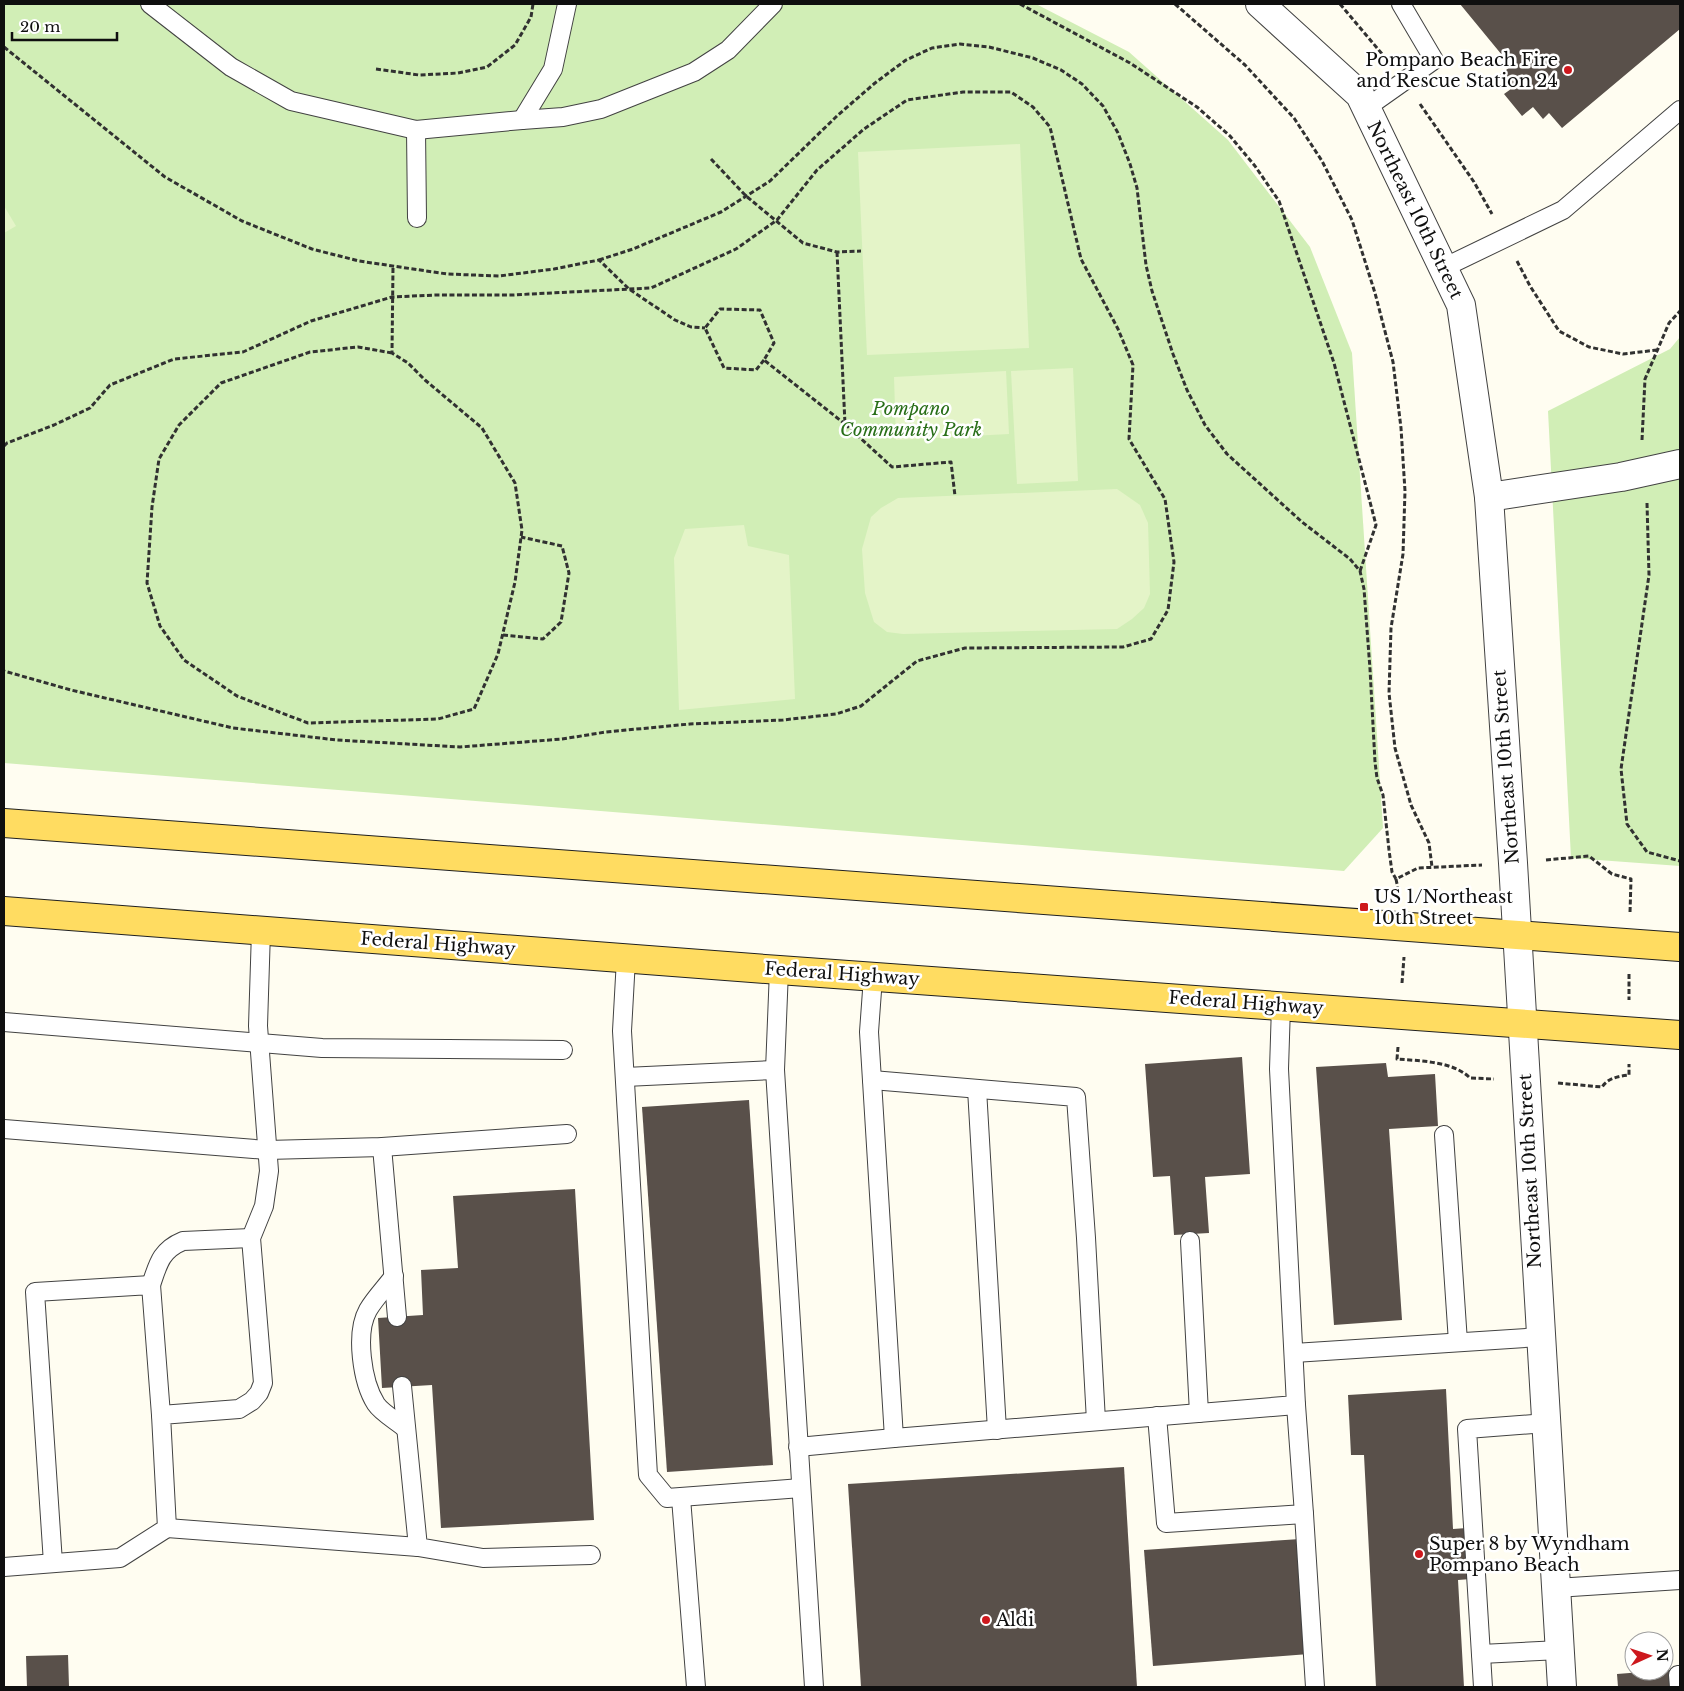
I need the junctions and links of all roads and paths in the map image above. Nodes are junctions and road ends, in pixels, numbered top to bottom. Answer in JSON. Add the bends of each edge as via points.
{"nodes":[{"id":1,"x":150,"y":4,"type":"edge"},
{"id":2,"x":533,"y":4,"type":"edge"},
{"id":3,"x":567,"y":4,"type":"edge"},
{"id":4,"x":773,"y":4,"type":"edge"},
{"id":5,"x":1020,"y":4,"type":"edge"},
{"id":6,"x":1175,"y":4,"type":"edge"},
{"id":7,"x":1260,"y":4,"type":"edge"},
{"id":8,"x":1340,"y":4,"type":"edge"},
{"id":9,"x":1401,"y":4,"type":"edge"},
{"id":10,"x":4,"y":47,"type":"edge"},
{"id":11,"x":376,"y":69,"type":"dead end"},
{"id":12,"x":1404,"y":81,"type":"junction"},
{"id":13,"x":1366,"y":108,"type":"junction"},
{"id":14,"x":1680,"y":110,"type":"edge"},
{"id":15,"x":522,"y":120,"type":"junction"},
{"id":16,"x":416,"y":130,"type":"junction"},
{"id":17,"x":711,"y":159,"type":"dead end"},
{"id":18,"x":746,"y":196,"type":"junction"},
{"id":19,"x":417,"y":218,"type":"dead end"},
{"id":20,"x":777,"y":220,"type":"junction"},
{"id":21,"x":1506,"y":238,"type":"junction"},
{"id":22,"x":861,"y":251,"type":"dead end"},
{"id":23,"x":838,"y":252,"type":"junction"},
{"id":24,"x":599,"y":260,"type":"junction"},
{"id":25,"x":392,"y":266,"type":"junction"},
{"id":26,"x":1444,"y":268,"type":"junction"},
{"id":27,"x":629,"y":289,"type":"junction"},
{"id":28,"x":392,"y":297,"type":"junction"},
{"id":29,"x":1680,"y":311,"type":"edge"},
{"id":30,"x":705,"y":328,"type":"junction"},
{"id":31,"x":1658,"y":350,"type":"junction"},
{"id":32,"x":392,"y":354,"type":"junction"},
{"id":33,"x":764,"y":360,"type":"junction"},
{"id":34,"x":845,"y":424,"type":"junction"},
{"id":35,"x":4,"y":446,"type":"edge"},
{"id":36,"x":1680,"y":464,"type":"edge"},
{"id":37,"x":1646,"y":472,"type":"junction"},
{"id":38,"x":955,"y":496,"type":"dead end"},
{"id":39,"x":1489,"y":497,"type":"junction"},
{"id":40,"x":521,"y":537,"type":"junction"},
{"id":41,"x":1360,"y":571,"type":"junction"},
{"id":42,"x":503,"y":635,"type":"junction"},
{"id":43,"x":4,"y":671,"type":"edge"},
{"id":44,"x":4,"y":823,"type":"edge"},
{"id":45,"x":39,"y":826,"type":"junction"},
{"id":46,"x":4,"y":838,"type":"edge"},
{"id":47,"x":1680,"y":861,"type":"edge"},
{"id":48,"x":1513,"y":863,"type":"junction"},
{"id":49,"x":1432,"y":867,"type":"junction"},
{"id":50,"x":1396,"y":879,"type":"junction"},
{"id":51,"x":4,"y":911,"type":"edge"},
{"id":52,"x":1406,"y":927,"type":"junction"},
{"id":53,"x":261,"y":931,"type":"junction"},
{"id":54,"x":1517,"y":936,"type":"junction"},
{"id":55,"x":1629,"y":943,"type":"junction"},
{"id":56,"x":1680,"y":947,"type":"edge"},
{"id":57,"x":626,"y":958,"type":"junction"},
{"id":58,"x":779,"y":970,"type":"junction"},
{"id":59,"x":873,"y":977,"type":"junction"},
{"id":60,"x":1281,"y":1006,"type":"junction"},
{"id":61,"x":1401,"y":1014,"type":"junction"},
{"id":62,"x":4,"y":1022,"type":"edge"},
{"id":63,"x":1522,"y":1023,"type":"junction"},
{"id":64,"x":1630,"y":1031,"type":"junction"},
{"id":65,"x":1680,"y":1035,"type":"edge"},
{"id":66,"x":259,"y":1044,"type":"junction"},
{"id":67,"x":563,"y":1050,"type":"dead end"},
{"id":68,"x":775,"y":1070,"type":"junction"},
{"id":69,"x":625,"y":1077,"type":"junction"},
{"id":70,"x":872,"y":1080,"type":"junction"},
{"id":71,"x":1525,"y":1080,"type":"junction"},
{"id":72,"x":977,"y":1089,"type":"junction"},
{"id":73,"x":4,"y":1129,"type":"edge"},
{"id":74,"x":567,"y":1134,"type":"dead end"},
{"id":75,"x":1444,"y":1135,"type":"dead end"},
{"id":76,"x":382,"y":1147,"type":"junction"},
{"id":77,"x":267,"y":1150,"type":"junction"},
{"id":78,"x":251,"y":1238,"type":"junction"},
{"id":79,"x":1190,"y":1241,"type":"dead end"},
{"id":80,"x":394,"y":1276,"type":"junction"},
{"id":81,"x":152,"y":1285,"type":"junction"},
{"id":82,"x":397,"y":1317,"type":"dead end"},
{"id":83,"x":1540,"y":1337,"type":"junction"},
{"id":84,"x":1458,"y":1342,"type":"junction"},
{"id":85,"x":1294,"y":1353,"type":"junction"},
{"id":86,"x":402,"y":1386,"type":"dead end"},
{"id":87,"x":1296,"y":1405,"type":"junction"},
{"id":88,"x":1199,"y":1413,"type":"junction"},
{"id":89,"x":161,"y":1415,"type":"junction"},
{"id":90,"x":1157,"y":1416,"type":"junction"},
{"id":91,"x":1096,"y":1421,"type":"junction"},
{"id":92,"x":1546,"y":1423,"type":"junction"},
{"id":93,"x":406,"y":1429,"type":"junction"},
{"id":94,"x":997,"y":1430,"type":"junction"},
{"id":95,"x":894,"y":1438,"type":"junction"},
{"id":96,"x":798,"y":1447,"type":"junction"},
{"id":97,"x":801,"y":1488,"type":"junction"},
{"id":98,"x":681,"y":1498,"type":"junction"},
{"id":99,"x":1304,"y":1514,"type":"junction"},
{"id":100,"x":167,"y":1528,"type":"junction"},
{"id":101,"x":418,"y":1547,"type":"junction"},
{"id":102,"x":591,"y":1555,"type":"dead end"},
{"id":103,"x":53,"y":1563,"type":"junction"},
{"id":104,"x":4,"y":1567,"type":"edge"},
{"id":105,"x":1680,"y":1580,"type":"edge"},
{"id":106,"x":1556,"y":1588,"type":"junction"},
{"id":107,"x":1560,"y":1650,"type":"junction"},
{"id":108,"x":1481,"y":1654,"type":"junction"},
{"id":109,"x":1680,"y":1675,"type":"edge"},
{"id":110,"x":696,"y":1687,"type":"edge"},
{"id":111,"x":814,"y":1687,"type":"edge"},
{"id":112,"x":1315,"y":1687,"type":"edge"},
{"id":113,"x":1483,"y":1687,"type":"edge"},
{"id":114,"x":1562,"y":1687,"type":"edge"},
{"id":115,"x":1679,"y":1687,"type":"edge"}],
"edges":[{"from":1,"to":16,"type":"lane","via":[[231,67],[291,101]]},
{"from":2,"to":11,"type":"path","via":[[531,17],[515,45],[487,67],[458,74],[419,75]]},
{"from":3,"to":15,"type":"lane","via":[[553,69]]},
{"from":4,"to":15,"type":"lane","via":[[728,50],[694,72],[601,109],[564,117]]},
{"from":5,"to":41,"type":"path","via":[[1130,64],[1197,107],[1230,136],[1279,201],[1334,362],[1376,525]]},
{"from":6,"to":49,"type":"path","via":[[1245,65],[1294,118],[1322,162],[1352,220],[1375,293],[1393,362],[1405,490],[1403,554],[1391,628],[1389,693],[1395,748],[1411,805],[1429,843]]},
{"from":7,"to":13,"type":"street","name":"Northeast 10th Street","via":[[1360,95]]},
{"from":8,"to":12,"type":"path"},
{"from":9,"to":12,"type":"lane","via":[[1434,60]]},
{"from":10,"to":25,"type":"path","via":[[165,177],[242,221],[312,249]]},
{"from":12,"to":13,"type":"lane"},
{"from":12,"to":21,"type":"path","via":[[1474,182]]},
{"from":13,"to":26,"type":"street","name":"Northeast 10th Street"},
{"from":14,"to":21,"type":"lane","via":[[1562,210]]},
{"from":15,"to":16,"type":"lane"},
{"from":16,"to":19,"type":"lane"},
{"from":17,"to":18,"type":"path"},
{"from":18,"to":20,"type":"path"},
{"from":18,"to":24,"type":"path","via":[[721,212]]},
{"from":18,"to":41,"type":"path","via":[[770,181],[875,83],[906,60],[932,48],[960,44],[989,47],[1033,58],[1061,70],[1082,84],[1103,106],[1118,133],[1137,188],[1152,292],[1187,390],[1205,425],[1226,454]]},
{"from":20,"to":23,"type":"path","via":[[803,243]]},
{"from":20,"to":27,"type":"path","via":[[736,248],[651,288]]},
{"from":20,"to":43,"type":"path","via":[[817,170],[864,128],[907,100],[963,92],[1011,92],[1033,107],[1050,127],[1081,259],[1118,328],[1133,365],[1129,439],[1165,499],[1174,562],[1168,610],[1151,639],[1123,647],[964,648],[917,661],[861,706],[836,714],[690,724],[460,747],[337,740],[233,728]]},
{"from":21,"to":26,"type":"lane"},
{"from":21,"to":31,"type":"path","via":[[1530,286],[1560,331],[1589,346],[1623,354]]},
{"from":22,"to":23,"type":"path"},
{"from":23,"to":34,"type":"path"},
{"from":24,"to":25,"type":"path","via":[[499,276],[447,274]]},
{"from":24,"to":27,"type":"path"},
{"from":25,"to":28,"type":"path"},
{"from":26,"to":39,"type":"street","name":"Northeast 10th Street","via":[[1461,305]]},
{"from":27,"to":28,"type":"path"},
{"from":27,"to":30,"type":"path","via":[[675,320],[691,327]]},
{"from":28,"to":32,"type":"path"},
{"from":28,"to":35,"type":"path","via":[[311,321],[243,352],[174,359],[110,385],[90,408]]},
{"from":29,"to":31,"type":"path","via":[[1669,323]]},
{"from":30,"to":33,"type":"path","via":[[724,368],[756,370]]},
{"from":30,"to":33,"type":"path","via":[[720,309],[760,310],[774,344]]},
{"from":31,"to":37,"type":"path","via":[[1645,379],[1642,442]]},
{"from":32,"to":40,"type":"path","via":[[408,363],[482,428],[515,483]]},
{"from":32,"to":42,"type":"path","via":[[358,347],[310,352],[221,384],[179,425],[159,459],[152,507],[147,583],[160,626],[184,660],[237,696],[308,724],[438,719],[474,710]]},
{"from":33,"to":34,"type":"path"},
{"from":34,"to":38,"type":"path","via":[[892,467],[951,462]]},
{"from":36,"to":37,"type":"street"},
{"from":37,"to":39,"type":"street"},
{"from":37,"to":47,"type":"path","via":[[1649,575],[1621,769],[1627,824],[1647,852]]},
{"from":39,"to":48,"type":"street","name":"Northeast 10th Street"},
{"from":40,"to":42,"type":"path"},
{"from":40,"to":42,"type":"path","via":[[562,546],[569,573],[561,622],[544,640]]},
{"from":41,"to":50,"type":"path","via":[[1364,588],[1375,762],[1383,794],[1392,872]]},
{"from":44,"to":45,"type":"main road"},
{"from":45,"to":46,"type":"main road"},
{"from":45,"to":52,"type":"main road"},
{"from":48,"to":49,"type":"path"},
{"from":48,"to":54,"type":"street","name":"Northeast 10th Street"},
{"from":48,"to":55,"type":"path","via":[[1589,856],[1612,874],[1631,879]]},
{"from":49,"to":50,"type":"path","via":[[1418,868]]},
{"from":50,"to":52,"type":"path"},
{"from":51,"to":53,"type":"main road","name":"Federal Highway"},
{"from":52,"to":54,"type":"main road"},
{"from":52,"to":61,"type":"path"},
{"from":53,"to":57,"type":"main road","name":"Federal Highway"},
{"from":53,"to":66,"type":"lane"},
{"from":54,"to":55,"type":"main road"},
{"from":54,"to":63,"type":"street","name":"Northeast 10th Street"},
{"from":55,"to":56,"type":"main road"},
{"from":55,"to":64,"type":"path"},
{"from":57,"to":58,"type":"main road","name":"Federal Highway"},
{"from":57,"to":69,"type":"lane","via":[[622,1031]]},
{"from":58,"to":59,"type":"main road","name":"Federal Highway"},
{"from":58,"to":68,"type":"lane"},
{"from":59,"to":60,"type":"main road","name":"Federal Highway"},
{"from":59,"to":70,"type":"lane","via":[[869,1032]]},
{"from":60,"to":61,"type":"main road","name":"Federal Highway"},
{"from":60,"to":85,"type":"lane","via":[[1279,1069]]},
{"from":61,"to":63,"type":"main road","name":"Federal Highway"},
{"from":61,"to":71,"type":"path","via":[[1397,1059],[1454,1067],[1470,1078]]},
{"from":62,"to":66,"type":"lane"},
{"from":63,"to":64,"type":"main road","name":"Federal Highway"},
{"from":63,"to":71,"type":"street","name":"Northeast 10th Street"},
{"from":64,"to":65,"type":"main road","name":"Federal Highway"},
{"from":64,"to":71,"type":"path","via":[[1629,1074],[1618,1076],[1602,1087]]},
{"from":66,"to":67,"type":"lane","via":[[322,1048]]},
{"from":66,"to":77,"type":"lane"},
{"from":68,"to":69,"type":"lane"},
{"from":68,"to":96,"type":"lane"},
{"from":69,"to":98,"type":"lane","via":[[648,1475],[667,1498]]},
{"from":70,"to":72,"type":"lane"},
{"from":70,"to":95,"type":"lane"},
{"from":71,"to":83,"type":"street","name":"Northeast 10th Street"},
{"from":72,"to":91,"type":"lane","via":[[1076,1097]]},
{"from":72,"to":94,"type":"lane"},
{"from":73,"to":77,"type":"lane"},
{"from":74,"to":76,"type":"lane"},
{"from":75,"to":84,"type":"lane"},
{"from":76,"to":77,"type":"lane"},
{"from":76,"to":80,"type":"lane"},
{"from":77,"to":78,"type":"lane","via":[[269,1171],[264,1206]]},
{"from":78,"to":81,"type":"lane","via":[[183,1242],[173,1246],[158,1263]]},
{"from":78,"to":89,"type":"lane","via":[[263,1383],[259,1393],[239,1409]]},
{"from":79,"to":88,"type":"lane"},
{"from":80,"to":82,"type":"lane"},
{"from":80,"to":93,"type":"lane","via":[[368,1311],[363,1327],[363,1360],[366,1384],[377,1405]]},
{"from":81,"to":89,"type":"lane"},
{"from":81,"to":103,"type":"lane","via":[[35,1292]]},
{"from":83,"to":84,"type":"lane"},
{"from":83,"to":92,"type":"street","name":"Northeast 10th Street"},
{"from":84,"to":85,"type":"lane"},
{"from":85,"to":87,"type":"lane"},
{"from":86,"to":93,"type":"lane"},
{"from":87,"to":88,"type":"lane"},
{"from":87,"to":99,"type":"lane"},
{"from":88,"to":90,"type":"lane"},
{"from":89,"to":100,"type":"lane"},
{"from":90,"to":91,"type":"lane"},
{"from":90,"to":99,"type":"lane","via":[[1166,1523]]},
{"from":91,"to":94,"type":"lane"},
{"from":92,"to":106,"type":"street","name":"Northeast 10th Street"},
{"from":92,"to":108,"type":"lane","via":[[1467,1429]]},
{"from":93,"to":101,"type":"lane"},
{"from":94,"to":95,"type":"lane"},
{"from":95,"to":96,"type":"lane"},
{"from":96,"to":97,"type":"lane"},
{"from":97,"to":98,"type":"lane"},
{"from":97,"to":111,"type":"lane"},
{"from":98,"to":110,"type":"lane"},
{"from":99,"to":112,"type":"lane"},
{"from":100,"to":101,"type":"lane"},
{"from":100,"to":103,"type":"lane","via":[[120,1558]]},
{"from":101,"to":102,"type":"lane","via":[[483,1558]]},
{"from":103,"to":104,"type":"lane"},
{"from":105,"to":106,"type":"lane"},
{"from":106,"to":107,"type":"street","name":"Northeast 10th Street"},
{"from":107,"to":108,"type":"lane"},
{"from":107,"to":114,"type":"street","name":"Northeast 10th Street"},
{"from":108,"to":113,"type":"lane"},
{"from":109,"to":115,"type":"lane"}]}
